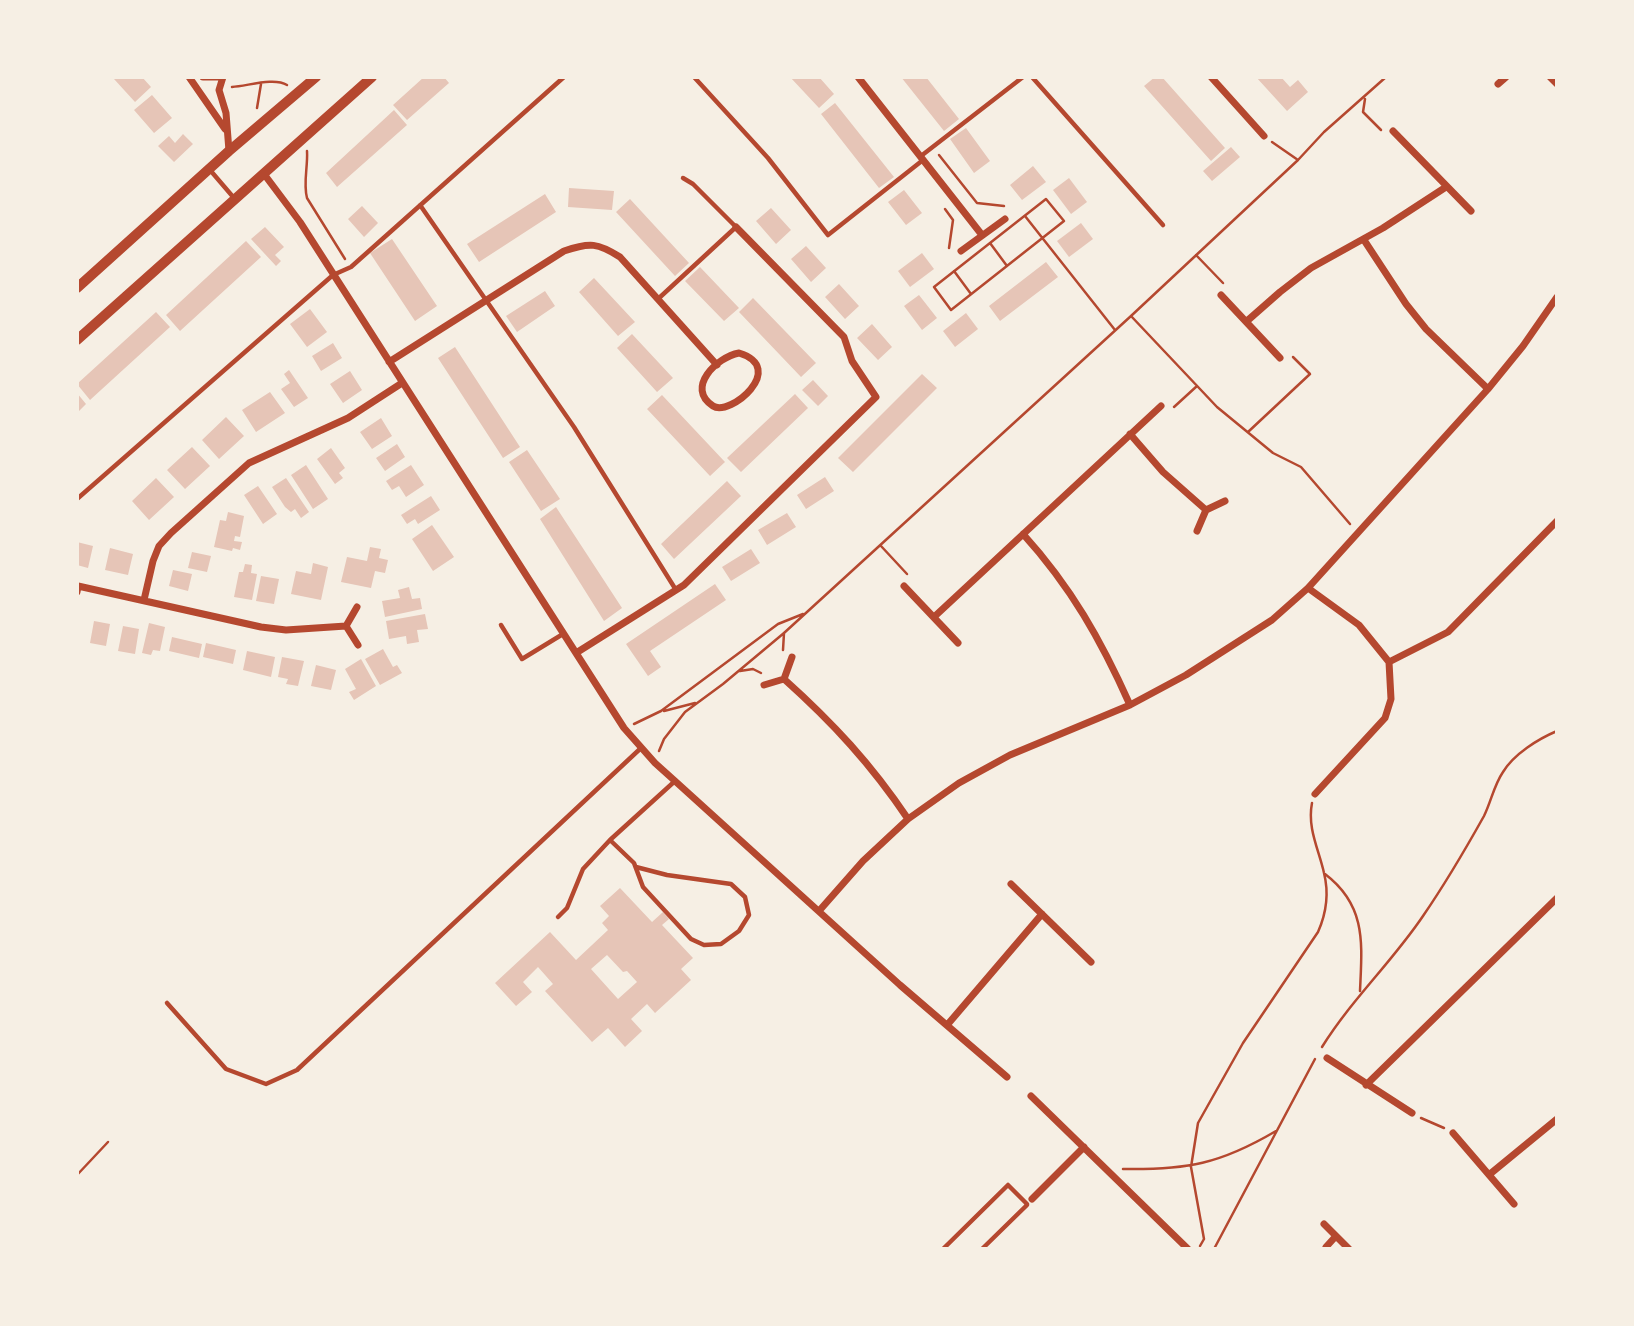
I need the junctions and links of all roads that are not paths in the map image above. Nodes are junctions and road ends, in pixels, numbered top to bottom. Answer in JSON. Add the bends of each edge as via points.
{"nodes":[{"id":1,"x":189,"y":77,"type":"edge"},
{"id":2,"x":204,"y":77,"type":"edge"},
{"id":3,"x":223,"y":77,"type":"edge"},
{"id":4,"x":316,"y":77,"type":"edge"},
{"id":5,"x":372,"y":77,"type":"edge"},
{"id":6,"x":564,"y":77,"type":"edge"},
{"id":7,"x":694,"y":77,"type":"edge"},
{"id":8,"x":858,"y":77,"type":"edge"},
{"id":9,"x":1023,"y":77,"type":"edge"},
{"id":10,"x":1032,"y":77,"type":"edge"},
{"id":11,"x":1212,"y":77,"type":"edge"},
{"id":12,"x":1506,"y":77,"type":"edge"},
{"id":13,"x":1550,"y":77,"type":"edge"},
{"id":14,"x":1498,"y":84,"type":"dead end"},
{"id":15,"x":1557,"y":84,"type":"edge"},
{"id":16,"x":1393,"y":131,"type":"road end"},
{"id":17,"x":227,"y":133,"type":"junction"},
{"id":18,"x":1264,"y":136,"type":"road end"},
{"id":19,"x":229,"y":151,"type":"junction"},
{"id":20,"x":922,"y":158,"type":"junction"},
{"id":21,"x":210,"y":169,"type":"junction"},
{"id":22,"x":264,"y":174,"type":"junction"},
{"id":23,"x":683,"y":178,"type":"dead end"},
{"id":24,"x":1446,"y":187,"type":"junction"},
{"id":25,"x":235,"y":198,"type":"junction"},
{"id":26,"x":420,"y":205,"type":"junction"},
{"id":27,"x":1471,"y":211,"type":"dead end"},
{"id":28,"x":1008,"y":216,"type":"road end"},
{"id":29,"x":1163,"y":225,"type":"dead end"},
{"id":30,"x":736,"y":227,"type":"junction"},
{"id":31,"x":982,"y":235,"type":"junction"},
{"id":32,"x":1364,"y":240,"type":"junction"},
{"id":33,"x":961,"y":251,"type":"dead end"},
{"id":34,"x":333,"y":275,"type":"junction"},
{"id":35,"x":77,"y":288,"type":"edge"},
{"id":36,"x":1221,"y":295,"type":"road end"},
{"id":37,"x":1557,"y":297,"type":"edge"},
{"id":38,"x":658,"y":299,"type":"junction"},
{"id":39,"x":487,"y":301,"type":"junction"},
{"id":40,"x":1247,"y":321,"type":"junction"},
{"id":41,"x":77,"y":340,"type":"edge"},
{"id":42,"x":1280,"y":358,"type":"road end"},
{"id":43,"x":389,"y":362,"type":"junction"},
{"id":44,"x":717,"y":365,"type":"junction"},
{"id":45,"x":402,"y":383,"type":"junction"},
{"id":46,"x":1488,"y":388,"type":"junction"},
{"id":47,"x":1161,"y":406,"type":"road end"},
{"id":48,"x":1130,"y":434,"type":"junction"},
{"id":49,"x":77,"y":499,"type":"edge"},
{"id":50,"x":1225,"y":501,"type":"dead end"},
{"id":51,"x":1206,"y":510,"type":"junction"},
{"id":52,"x":1557,"y":521,"type":"edge"},
{"id":53,"x":1197,"y":531,"type":"dead end"},
{"id":54,"x":1023,"y":534,"type":"junction"},
{"id":55,"x":904,"y":586,"type":"road end"},
{"id":56,"x":1308,"y":588,"type":"junction"},
{"id":57,"x":676,"y":590,"type":"junction"},
{"id":58,"x":77,"y":592,"type":"edge"},
{"id":59,"x":144,"y":600,"type":"junction"},
{"id":60,"x":357,"y":607,"type":"dead end"},
{"id":61,"x":934,"y":617,"type":"junction"},
{"id":62,"x":501,"y":625,"type":"dead end"},
{"id":63,"x":346,"y":626,"type":"junction"},
{"id":64,"x":563,"y":634,"type":"junction"},
{"id":65,"x":958,"y":643,"type":"dead end"},
{"id":66,"x":358,"y":645,"type":"dead end"},
{"id":67,"x":576,"y":653,"type":"junction"},
{"id":68,"x":792,"y":657,"type":"dead end"},
{"id":69,"x":1390,"y":662,"type":"junction"},
{"id":70,"x":784,"y":678,"type":"junction"},
{"id":71,"x":764,"y":685,"type":"road end"},
{"id":72,"x":1130,"y":705,"type":"junction"},
{"id":73,"x":641,"y":748,"type":"junction"},
{"id":74,"x":675,"y":781,"type":"junction"},
{"id":75,"x":1315,"y":794,"type":"road end"},
{"id":76,"x":908,"y":819,"type":"junction"},
{"id":77,"x":610,"y":840,"type":"junction"},
{"id":78,"x":636,"y":867,"type":"junction"},
{"id":79,"x":1010,"y":884,"type":"dead end"},
{"id":80,"x":1557,"y":898,"type":"edge"},
{"id":81,"x":819,"y":911,"type":"junction"},
{"id":82,"x":1042,"y":914,"type":"junction"},
{"id":83,"x":558,"y":917,"type":"dead end"},
{"id":84,"x":1091,"y":962,"type":"dead end"},
{"id":85,"x":167,"y":1003,"type":"dead end"},
{"id":86,"x":948,"y":1024,"type":"junction"},
{"id":87,"x":1327,"y":1058,"type":"dead end"},
{"id":88,"x":1007,"y":1077,"type":"dead end"},
{"id":89,"x":1366,"y":1085,"type":"junction"},
{"id":90,"x":1031,"y":1097,"type":"dead end"},
{"id":91,"x":1412,"y":1113,"type":"road end"},
{"id":92,"x":1557,"y":1119,"type":"edge"},
{"id":93,"x":1453,"y":1133,"type":"road end"},
{"id":94,"x":1084,"y":1147,"type":"junction"},
{"id":95,"x":1490,"y":1174,"type":"junction"},
{"id":96,"x":1030,"y":1202,"type":"junction"},
{"id":97,"x":1514,"y":1203,"type":"dead end"},
{"id":98,"x":1324,"y":1224,"type":"dead end"},
{"id":99,"x":1336,"y":1236,"type":"junction"},
{"id":100,"x":1326,"y":1247,"type":"dead end"},
{"id":101,"x":943,"y":1249,"type":"edge"},
{"id":102,"x":982,"y":1249,"type":"edge"},
{"id":103,"x":1188,"y":1249,"type":"edge"},
{"id":104,"x":1349,"y":1249,"type":"edge"}],
"edges":[{"from":1,"to":17,"type":"street"},
{"from":2,"to":3,"type":"street"},
{"from":3,"to":17,"type":"street","via":[[219,90]]},
{"from":4,"to":19,"type":"street"},
{"from":5,"to":22,"type":"street"},
{"from":6,"to":26,"type":"lane"},
{"from":7,"to":20,"type":"lane","via":[[768,158],[828,235]]},
{"from":8,"to":20,"type":"street"},
{"from":9,"to":20,"type":"lane"},
{"from":10,"to":29,"type":"lane"},
{"from":11,"to":18,"type":"street"},
{"from":12,"to":14,"type":"street"},
{"from":13,"to":15,"type":"street"},
{"from":16,"to":24,"type":"street"},
{"from":17,"to":19,"type":"street"},
{"from":19,"to":21,"type":"street"},
{"from":20,"to":31,"type":"street"},
{"from":21,"to":25,"type":"lane"},
{"from":21,"to":35,"type":"street"},
{"from":22,"to":25,"type":"street"},
{"from":22,"to":34,"type":"street"},
{"from":23,"to":30,"type":"lane"},
{"from":24,"to":27,"type":"street"},
{"from":24,"to":32,"type":"street"},
{"from":25,"to":41,"type":"street"},
{"from":26,"to":34,"type":"lane","via":[[351,267]]},
{"from":26,"to":39,"type":"lane"},
{"from":28,"to":31,"type":"street"},
{"from":30,"to":38,"type":"lane"},
{"from":30,"to":57,"type":"street","via":[[844,337],[852,361],[876,397]]},
{"from":31,"to":33,"type":"street"},
{"from":32,"to":40,"type":"street","via":[[1311,268]]},
{"from":32,"to":46,"type":"street","via":[[1426,329]]},
{"from":34,"to":43,"type":"street"},
{"from":34,"to":49,"type":"lane"},
{"from":36,"to":40,"type":"street"},
{"from":37,"to":46,"type":"street"},
{"from":38,"to":39,"type":"street","via":[[620,257],[603,246],[585,244],[565,251]]},
{"from":38,"to":44,"type":"street"},
{"from":39,"to":43,"type":"street"},
{"from":39,"to":57,"type":"lane","via":[[574,427]]},
{"from":40,"to":42,"type":"street"},
{"from":43,"to":45,"type":"street"},
{"from":44,"to":44,"type":"street","via":[[739,353],[760,373],[757,382],[722,409],[703,395],[701,385]]},
{"from":45,"to":59,"type":"street","via":[[348,418],[243,468],[159,546]]},
{"from":45,"to":64,"type":"street"},
{"from":46,"to":56,"type":"street"},
{"from":47,"to":48,"type":"street"},
{"from":48,"to":51,"type":"street","via":[[1163,472]]},
{"from":48,"to":54,"type":"street"},
{"from":50,"to":51,"type":"street"},
{"from":51,"to":53,"type":"street"},
{"from":52,"to":69,"type":"street","via":[[1448,632]]},
{"from":54,"to":61,"type":"street"},
{"from":54,"to":72,"type":"street","via":[[1073,596]]},
{"from":55,"to":61,"type":"street"},
{"from":56,"to":69,"type":"street","via":[[1359,625]]},
{"from":56,"to":72,"type":"street","via":[[1272,620]]},
{"from":57,"to":67,"type":"street"},
{"from":58,"to":59,"type":"street","via":[[78,586]]},
{"from":59,"to":63,"type":"street","via":[[273,628]]},
{"from":60,"to":63,"type":"street"},
{"from":61,"to":65,"type":"street"},
{"from":62,"to":64,"type":"lane","via":[[522,659]]},
{"from":63,"to":66,"type":"street"},
{"from":64,"to":67,"type":"street"},
{"from":67,"to":73,"type":"street"},
{"from":68,"to":70,"type":"street"},
{"from":69,"to":75,"type":"street","via":[[1391,699],[1385,718]]},
{"from":70,"to":71,"type":"street"},
{"from":70,"to":76,"type":"street","via":[[872,767]]},
{"from":72,"to":76,"type":"street","via":[[1010,755],[958,783]]},
{"from":73,"to":74,"type":"street"},
{"from":73,"to":85,"type":"lane","via":[[297,1070],[266,1084],[226,1069]]},
{"from":74,"to":77,"type":"lane"},
{"from":74,"to":81,"type":"street"},
{"from":76,"to":81,"type":"street"},
{"from":77,"to":78,"type":"lane"},
{"from":77,"to":83,"type":"lane","via":[[583,869],[567,908]]},
{"from":78,"to":78,"type":"lane","via":[[643,887],[691,939],[721,944],[739,931],[749,915],[745,897],[731,884]]},
{"from":79,"to":82,"type":"street"},
{"from":80,"to":89,"type":"street"},
{"from":81,"to":86,"type":"street"},
{"from":82,"to":84,"type":"street"},
{"from":82,"to":86,"type":"street"},
{"from":86,"to":88,"type":"street"},
{"from":87,"to":89,"type":"street"},
{"from":89,"to":91,"type":"street"},
{"from":90,"to":94,"type":"street"},
{"from":92,"to":95,"type":"street"},
{"from":93,"to":95,"type":"street"},
{"from":94,"to":96,"type":"street"},
{"from":94,"to":103,"type":"street"},
{"from":95,"to":97,"type":"street"},
{"from":96,"to":101,"type":"lane","via":[[1008,1185]]},
{"from":96,"to":102,"type":"lane"},
{"from":98,"to":99,"type":"street"},
{"from":99,"to":100,"type":"street"},
{"from":99,"to":104,"type":"street"}]}
